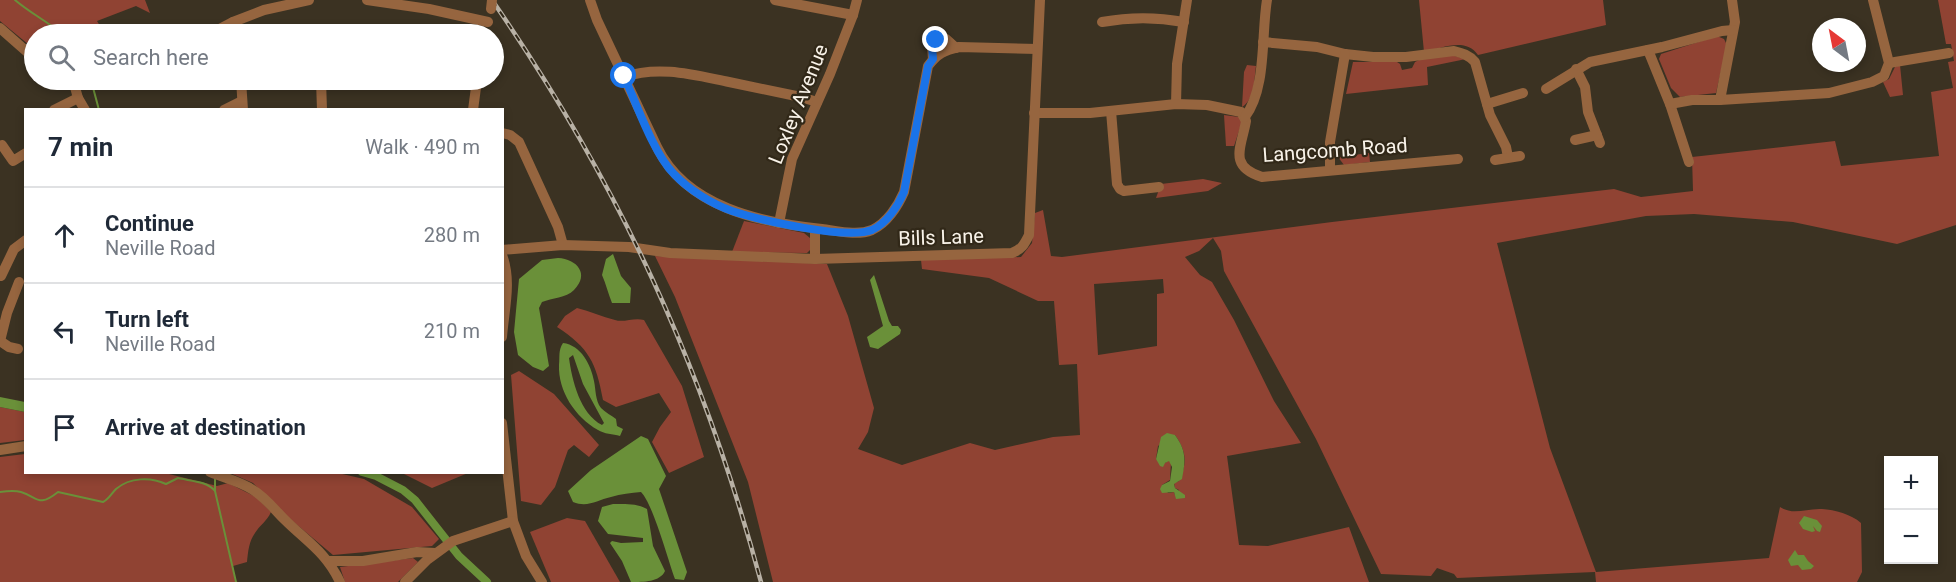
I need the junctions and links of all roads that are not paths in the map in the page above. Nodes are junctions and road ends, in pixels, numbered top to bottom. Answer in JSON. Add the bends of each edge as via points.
{"nodes":[{"id":1,"x":309,"y":0,"type":"edge"},
{"id":2,"x":369,"y":0,"type":"edge"},
{"id":3,"x":590,"y":0,"type":"edge"},
{"id":4,"x":776,"y":0,"type":"edge"},
{"id":5,"x":857,"y":0,"type":"edge"},
{"id":6,"x":1040,"y":0,"type":"edge"},
{"id":7,"x":1187,"y":0,"type":"edge"},
{"id":8,"x":1267,"y":0,"type":"edge"},
{"id":9,"x":1732,"y":0,"type":"edge"},
{"id":10,"x":1873,"y":0,"type":"edge"},
{"id":11,"x":293,"y":1,"type":"edge"},
{"id":12,"x":491,"y":4,"type":"edge"},
{"id":13,"x":853,"y":15,"type":"junction"},
{"id":14,"x":1108,"y":17,"type":"dead end"},
{"id":15,"x":234,"y":22,"type":"joint"},
{"id":16,"x":488,"y":22,"type":"joint"},
{"id":17,"x":1184,"y":22,"type":"junction"},
{"id":18,"x":230,"y":24,"type":"edge"},
{"id":19,"x":0,"y":28,"type":"edge"},
{"id":20,"x":1733,"y":30,"type":"junction"},
{"id":21,"x":1263,"y":42,"type":"junction"},
{"id":22,"x":24,"y":49,"type":"edge"},
{"id":23,"x":1037,"y":49,"type":"junction"},
{"id":24,"x":1648,"y":50,"type":"junction"},
{"id":25,"x":1949,"y":53,"type":"dead end"},
{"id":26,"x":1345,"y":54,"type":"junction"},
{"id":27,"x":1889,"y":63,"type":"junction"},
{"id":28,"x":1576,"y":69,"type":"junction"},
{"id":29,"x":624,"y":76,"type":"junction"},
{"id":30,"x":1546,"y":89,"type":"dead end"},
{"id":31,"x":76,"y":90,"type":"edge"},
{"id":32,"x":242,"y":90,"type":"edge"},
{"id":33,"x":319,"y":90,"type":"edge"},
{"id":34,"x":476,"y":90,"type":"edge"},
{"id":35,"x":1523,"y":93,"type":"dead end"},
{"id":36,"x":78,"y":98,"type":"junction"},
{"id":37,"x":1720,"y":100,"type":"junction"},
{"id":38,"x":817,"y":102,"type":"junction"},
{"id":39,"x":1176,"y":104,"type":"junction"},
{"id":40,"x":1487,"y":104,"type":"junction"},
{"id":41,"x":1670,"y":104,"type":"junction"},
{"id":42,"x":243,"y":105,"type":"edge"},
{"id":43,"x":58,"y":108,"type":"edge"},
{"id":44,"x":84,"y":108,"type":"edge"},
{"id":45,"x":322,"y":108,"type":"edge"},
{"id":46,"x":473,"y":108,"type":"edge"},
{"id":47,"x":1111,"y":111,"type":"junction"},
{"id":48,"x":1034,"y":113,"type":"junction"},
{"id":49,"x":1245,"y":117,"type":"junction"},
{"id":50,"x":504,"y":134,"type":"edge"},
{"id":51,"x":1575,"y":140,"type":"dead end"},
{"id":52,"x":2,"y":145,"type":"dead end"},
{"id":53,"x":24,"y":154,"type":"edge"},
{"id":54,"x":1520,"y":156,"type":"dead end"},
{"id":55,"x":1508,"y":157,"type":"junction"},
{"id":56,"x":1458,"y":159,"type":"dead end"},
{"id":57,"x":1495,"y":159,"type":"dead end"},
{"id":58,"x":1689,"y":162,"type":"dead end"},
{"id":59,"x":1330,"y":170,"type":"junction"},
{"id":60,"x":1154,"y":191,"type":"dead end"},
{"id":61,"x":779,"y":223,"type":"junction"},
{"id":62,"x":815,"y":229,"type":"junction"},
{"id":63,"x":24,"y":242,"type":"edge"},
{"id":64,"x":563,"y":245,"type":"junction"},
{"id":65,"x":504,"y":253,"type":"edge"},
{"id":66,"x":504,"y":258,"type":"edge"},
{"id":67,"x":815,"y":259,"type":"junction"},
{"id":68,"x":1,"y":276,"type":"edge"},
{"id":69,"x":22,"y":284,"type":"edge"},
{"id":70,"x":504,"y":317,"type":"edge"},
{"id":71,"x":0,"y":341,"type":"edge"},
{"id":72,"x":18,"y":349,"type":"dead end"},
{"id":73,"x":504,"y":441,"type":"edge"},
{"id":74,"x":24,"y":446,"type":"edge"},
{"id":75,"x":0,"y":450,"type":"edge"},
{"id":76,"x":217,"y":474,"type":"edge"},
{"id":77,"x":513,"y":522,"type":"junction"},
{"id":78,"x":435,"y":554,"type":"junction"},
{"id":79,"x":329,"y":561,"type":"junction"},
{"id":80,"x":340,"y":582,"type":"edge"},
{"id":81,"x":405,"y":582,"type":"edge"},
{"id":82,"x":542,"y":582,"type":"edge"}],
"edges":[{"from":1,"to":11,"type":"street"},
{"from":2,"to":16,"type":"street"},
{"from":3,"to":29,"type":"street"},
{"from":4,"to":13,"type":"street"},
{"from":5,"to":13,"type":"street","name":"Loxley Avenue"},
{"from":6,"to":23,"type":"street","name":"Bills Lane"},
{"from":7,"to":17,"type":"street"},
{"from":8,"to":21,"type":"street"},
{"from":9,"to":20,"type":"street"},
{"from":10,"to":27,"type":"street"},
{"from":11,"to":15,"type":"street"},
{"from":12,"to":16,"type":"street"},
{"from":13,"to":38,"type":"street","name":"Loxley Avenue"},
{"from":14,"to":17,"type":"street"},
{"from":15,"to":18,"type":"street"},
{"from":17,"to":39,"type":"street"},
{"from":19,"to":22,"type":"street"},
{"from":20,"to":24,"type":"street"},
{"from":20,"to":37,"type":"street"},
{"from":21,"to":26,"type":"street"},
{"from":21,"to":49,"type":"street","via":[[1254,99]]},
{"from":23,"to":48,"type":"street","name":"Bills Lane"},
{"from":23,"to":62,"type":"street","via":[[956,48],[946,49],[933,59],[928,66],[904,192],[898,204],[872,230],[854,233]]},
{"from":24,"to":28,"type":"street","via":[[1590,62]]},
{"from":24,"to":41,"type":"street"},
{"from":25,"to":27,"type":"street"},
{"from":26,"to":40,"type":"street","via":[[1406,62],[1454,51],[1474,62]]},
{"from":26,"to":59,"type":"street","via":[[1330,141]]},
{"from":27,"to":37,"type":"street","via":[[1884,76],[1829,93]]},
{"from":28,"to":30,"type":"street"},
{"from":28,"to":51,"type":"street","via":[[1585,87],[1588,112],[1598,139]]},
{"from":29,"to":38,"type":"street","via":[[660,71],[690,73]]},
{"from":29,"to":61,"type":"street","via":[[662,159],[675,176],[713,203]]},
{"from":31,"to":36,"type":"street"},
{"from":32,"to":42,"type":"street"},
{"from":33,"to":45,"type":"street"},
{"from":34,"to":46,"type":"street"},
{"from":35,"to":40,"type":"street"},
{"from":36,"to":43,"type":"street"},
{"from":36,"to":44,"type":"street"},
{"from":37,"to":41,"type":"street"},
{"from":38,"to":61,"type":"street","name":"Loxley Avenue","via":[[792,159]]},
{"from":39,"to":47,"type":"street"},
{"from":39,"to":49,"type":"street","via":[[1208,105],[1241,112]]},
{"from":40,"to":55,"type":"street"},
{"from":41,"to":58,"type":"street"},
{"from":47,"to":48,"type":"street"},
{"from":47,"to":60,"type":"street","via":[[1117,184],[1124,191]]},
{"from":48,"to":67,"type":"street","name":"Bills Lane","via":[[1029,236],[1021,249],[1012,253]]},
{"from":49,"to":59,"type":"street","name":"Langcomb Road","via":[[1239,153],[1251,174],[1263,177]]},
{"from":50,"to":64,"type":"street","via":[[519,142]]},
{"from":52,"to":53,"type":"street","via":[[13,162]]},
{"from":54,"to":55,"type":"street"},
{"from":55,"to":57,"type":"street"},
{"from":56,"to":59,"type":"street","name":"Langcomb Road","via":[[1445,154]]},
{"from":61,"to":62,"type":"street"},
{"from":62,"to":67,"type":"street"},
{"from":63,"to":68,"type":"street","via":[[14,249]]},
{"from":64,"to":65,"type":"street","name":"Bills Lane"},
{"from":64,"to":67,"type":"street","name":"Bills Lane"},
{"from":66,"to":70,"type":"street"},
{"from":68,"to":69,"type":"street"},
{"from":69,"to":71,"type":"street","via":[[7,313]]},
{"from":71,"to":72,"type":"street"},
{"from":73,"to":77,"type":"street"},
{"from":74,"to":75,"type":"street"},
{"from":76,"to":79,"type":"street","via":[[254,490]]},
{"from":77,"to":78,"type":"street","via":[[449,544]]},
{"from":77,"to":82,"type":"street","via":[[526,556]]},
{"from":78,"to":79,"type":"street","via":[[417,552],[363,561]]},
{"from":78,"to":81,"type":"street"},
{"from":79,"to":80,"type":"street"}]}
